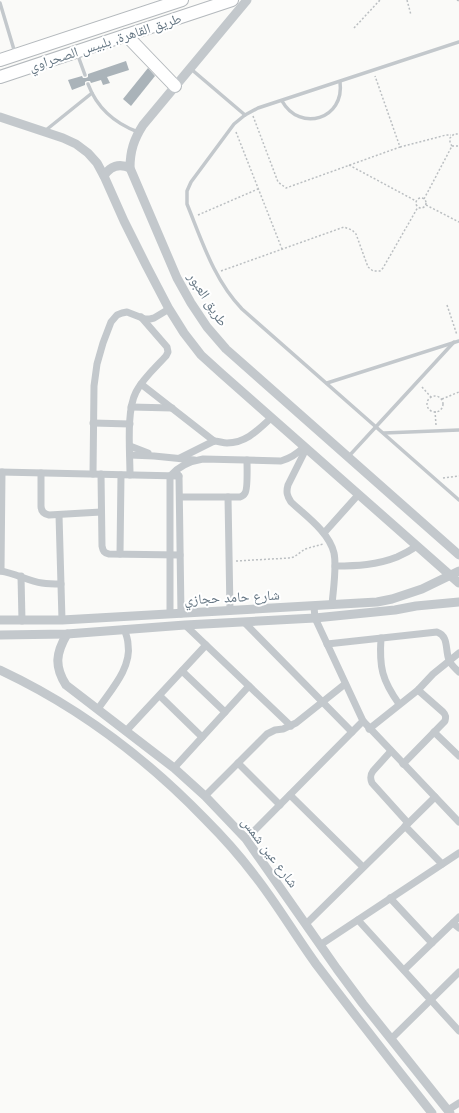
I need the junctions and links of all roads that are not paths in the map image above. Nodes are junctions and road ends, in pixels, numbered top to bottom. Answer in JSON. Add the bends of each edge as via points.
{"nodes":[{"id":1,"x":182,"y":0,"type":"edge"},
{"id":2,"x":232,"y":0,"type":"edge"},
{"id":3,"x":247,"y":0,"type":"edge"},
{"id":4,"x":0,"y":3,"type":"edge"},
{"id":5,"x":126,"y":35,"type":"junction"},
{"id":6,"x":459,"y":42,"type":"edge"},
{"id":7,"x":76,"y":52,"type":"junction"},
{"id":8,"x":15,"y":54,"type":"junction"},
{"id":9,"x":0,"y":60,"type":"edge"},
{"id":10,"x":190,"y":68,"type":"junction"},
{"id":11,"x":85,"y":74,"type":"dead end"},
{"id":12,"x":0,"y":77,"type":"edge"},
{"id":13,"x":340,"y":82,"type":"junction"},
{"id":14,"x":88,"y":84,"type":"dead end"},
{"id":15,"x":175,"y":86,"type":"junction"},
{"id":16,"x":92,"y":93,"type":"junction"},
{"id":17,"x":282,"y":101,"type":"junction"},
{"id":18,"x":245,"y":115,"type":"junction"},
{"id":19,"x":0,"y":117,"type":"edge"},
{"id":20,"x":45,"y":132,"type":"junction"},
{"id":21,"x":138,"y":132,"type":"junction"},
{"id":22,"x":130,"y":168,"type":"junction"},
{"id":23,"x":104,"y":176,"type":"junction"},
{"id":24,"x":169,"y":308,"type":"junction"},
{"id":25,"x":141,"y":317,"type":"junction"},
{"id":26,"x":459,"y":340,"type":"edge"},
{"id":27,"x":454,"y":342,"type":"junction"},
{"id":28,"x":328,"y":383,"type":"junction"},
{"id":29,"x":141,"y":384,"type":"junction"},
{"id":30,"x":131,"y":407,"type":"junction"},
{"id":31,"x":172,"y":408,"type":"junction"},
{"id":32,"x":271,"y":418,"type":"junction"},
{"id":33,"x":93,"y":423,"type":"junction"},
{"id":34,"x":130,"y":424,"type":"junction"},
{"id":35,"x":376,"y":426,"type":"junction"},
{"id":36,"x":459,"y":430,"type":"edge"},
{"id":37,"x":384,"y":433,"type":"junction"},
{"id":38,"x":214,"y":441,"type":"junction"},
{"id":39,"x":130,"y":446,"type":"junction"},
{"id":40,"x":305,"y":448,"type":"junction"},
{"id":41,"x":130,"y":455,"type":"junction"},
{"id":42,"x":154,"y":456,"type":"junction"},
{"id":43,"x":348,"y":457,"type":"junction"},
{"id":44,"x":180,"y":458,"type":"junction"},
{"id":45,"x":194,"y":460,"type":"junction"},
{"id":46,"x":247,"y":460,"type":"junction"},
{"id":47,"x":1,"y":472,"type":"edge"},
{"id":48,"x":41,"y":473,"type":"junction"},
{"id":49,"x":92,"y":474,"type":"junction"},
{"id":50,"x":102,"y":474,"type":"junction"},
{"id":51,"x":175,"y":474,"type":"junction"},
{"id":52,"x":121,"y":475,"type":"junction"},
{"id":53,"x":130,"y":475,"type":"junction"},
{"id":54,"x":358,"y":495,"type":"junction"},
{"id":55,"x":180,"y":497,"type":"junction"},
{"id":56,"x":228,"y":497,"type":"junction"},
{"id":57,"x":459,"y":500,"type":"edge"},
{"id":58,"x":102,"y":512,"type":"junction"},
{"id":59,"x":59,"y":515,"type":"junction"},
{"id":60,"x":324,"y":533,"type":"junction"},
{"id":61,"x":417,"y":546,"type":"junction"},
{"id":62,"x":120,"y":554,"type":"junction"},
{"id":63,"x":170,"y":555,"type":"junction"},
{"id":64,"x":180,"y":555,"type":"junction"},
{"id":65,"x":459,"y":555,"type":"edge"},
{"id":66,"x":335,"y":566,"type":"junction"},
{"id":67,"x":0,"y":571,"type":"edge"},
{"id":68,"x":459,"y":571,"type":"edge"},
{"id":69,"x":450,"y":575,"type":"junction"},
{"id":70,"x":21,"y":576,"type":"junction"},
{"id":71,"x":459,"y":583,"type":"edge"},
{"id":72,"x":61,"y":584,"type":"junction"},
{"id":73,"x":459,"y":602,"type":"edge"},
{"id":74,"x":314,"y":606,"type":"junction"},
{"id":75,"x":332,"y":606,"type":"junction"},
{"id":76,"x":230,"y":610,"type":"junction"},
{"id":77,"x":170,"y":614,"type":"junction"},
{"id":78,"x":181,"y":614,"type":"junction"},
{"id":79,"x":315,"y":618,"type":"junction"},
{"id":80,"x":0,"y":620,"type":"edge"},
{"id":81,"x":62,"y":620,"type":"junction"},
{"id":82,"x":22,"y":621,"type":"junction"},
{"id":83,"x":244,"y":622,"type":"junction"},
{"id":84,"x":185,"y":625,"type":"junction"},
{"id":85,"x":124,"y":629,"type":"junction"},
{"id":86,"x":66,"y":634,"type":"junction"},
{"id":87,"x":0,"y":635,"type":"edge"},
{"id":88,"x":381,"y":638,"type":"junction"},
{"id":89,"x":327,"y":644,"type":"junction"},
{"id":90,"x":206,"y":645,"type":"junction"},
{"id":91,"x":459,"y":653,"type":"edge"},
{"id":92,"x":449,"y":661,"type":"junction"},
{"id":93,"x":0,"y":670,"type":"edge"},
{"id":94,"x":182,"y":671,"type":"junction"},
{"id":95,"x":459,"y":672,"type":"edge"},
{"id":96,"x":345,"y":684,"type":"junction"},
{"id":97,"x":249,"y":686,"type":"junction"},
{"id":98,"x":418,"y":690,"type":"junction"},
{"id":99,"x":160,"y":696,"type":"junction"},
{"id":100,"x":322,"y":702,"type":"junction"},
{"id":101,"x":399,"y":704,"type":"junction"},
{"id":102,"x":98,"y":709,"type":"junction"},
{"id":103,"x":225,"y":712,"type":"junction"},
{"id":104,"x":363,"y":721,"type":"junction"},
{"id":105,"x":291,"y":726,"type":"junction"},
{"id":106,"x":369,"y":729,"type":"junction"},
{"id":107,"x":126,"y":731,"type":"junction"},
{"id":108,"x":352,"y":732,"type":"junction"},
{"id":109,"x":434,"y":732,"type":"junction"},
{"id":110,"x":202,"y":737,"type":"junction"},
{"id":111,"x":391,"y":752,"type":"junction"},
{"id":112,"x":459,"y":756,"type":"edge"},
{"id":113,"x":238,"y":763,"type":"junction"},
{"id":114,"x":403,"y":764,"type":"junction"},
{"id":115,"x":174,"y":768,"type":"junction"},
{"id":116,"x":290,"y":795,"type":"junction"},
{"id":117,"x":205,"y":796,"type":"junction"},
{"id":118,"x":435,"y":797,"type":"junction"},
{"id":119,"x":280,"y":805,"type":"junction"},
{"id":120,"x":459,"y":822,"type":"edge"},
{"id":121,"x":407,"y":824,"type":"junction"},
{"id":122,"x":246,"y":839,"type":"junction"},
{"id":123,"x":459,"y":853,"type":"edge"},
{"id":124,"x":442,"y":864,"type":"junction"},
{"id":125,"x":363,"y":867,"type":"junction"},
{"id":126,"x":390,"y":898,"type":"junction"},
{"id":127,"x":459,"y":917,"type":"edge"},
{"id":128,"x":358,"y":920,"type":"junction"},
{"id":129,"x":453,"y":923,"type":"junction"},
{"id":130,"x":306,"y":924,"type":"junction"},
{"id":131,"x":459,"y":928,"type":"edge"},
{"id":132,"x":432,"y":943,"type":"junction"},
{"id":133,"x":320,"y":945,"type":"junction"},
{"id":134,"x":404,"y":970,"type":"junction"},
{"id":135,"x":459,"y":972,"type":"edge"},
{"id":136,"x":430,"y":1000,"type":"junction"},
{"id":137,"x":459,"y":1031,"type":"edge"},
{"id":138,"x":391,"y":1039,"type":"junction"},
{"id":139,"x":459,"y":1102,"type":"edge"},
{"id":140,"x":449,"y":1112,"type":"edge"},
{"id":141,"x":432,"y":1113,"type":"edge"}],
"edges":[{"from":1,"to":8,"type":"highway","name":"طريق القاهرة, بلبيس الصحراوي"},
{"from":2,"to":5,"type":"highway","name":"طريق القاهرة, بلبيس الصحراوي"},
{"from":3,"to":10,"type":"street","name":"طريق العبور"},
{"from":4,"to":8,"type":"lane"},
{"from":5,"to":7,"type":"highway","name":"طريق القاهرة, بلبيس الصحراوي"},
{"from":5,"to":15,"type":"highway"},
{"from":6,"to":13,"type":"lane"},
{"from":7,"to":11,"type":"lane"},
{"from":7,"to":12,"type":"highway","name":"طريق القاهرة, بلبيس الصحراوي"},
{"from":8,"to":9,"type":"highway","name":"طريق القاهرة, بلبيس الصحراوي"},
{"from":10,"to":15,"type":"street","name":"طريق العبور"},
{"from":10,"to":18,"type":"lane"},
{"from":13,"to":17,"type":"lane"},
{"from":13,"to":17,"type":"lane","via":[[339,99],[333,109],[323,116],[311,119],[299,117],[289,111]]},
{"from":14,"to":16,"type":"lane"},
{"from":15,"to":21,"type":"street","name":"طريق العبور"},
{"from":16,"to":20,"type":"lane"},
{"from":16,"to":21,"type":"lane","via":[[99,105],[113,119]]},
{"from":17,"to":18,"type":"lane"},
{"from":18,"to":28,"type":"lane","via":[[233,125],[189,187],[187,204],[216,273],[228,293],[242,309]]},
{"from":19,"to":20,"type":"street"},
{"from":20,"to":23,"type":"street","via":[[76,144],[88,152]]},
{"from":21,"to":22,"type":"street","name":"طريق العبور","via":[[131,150]]},
{"from":22,"to":23,"type":"street","via":[[115,166]]},
{"from":22,"to":43,"type":"street","name":"طريق العبور","via":[[177,278],[208,327],[226,349]]},
{"from":23,"to":24,"type":"street"},
{"from":24,"to":25,"type":"street","via":[[154,318]]},
{"from":24,"to":32,"type":"street","via":[[184,333],[202,355]]},
{"from":25,"to":29,"type":"street","via":[[167,347],[168,352]]},
{"from":25,"to":33,"type":"street","via":[[127,312],[117,315],[111,322],[97,364]]},
{"from":26,"to":27,"type":"lane"},
{"from":27,"to":28,"type":"lane"},
{"from":27,"to":35,"type":"lane"},
{"from":28,"to":35,"type":"lane"},
{"from":29,"to":30,"type":"street"},
{"from":29,"to":31,"type":"street"},
{"from":30,"to":31,"type":"street"},
{"from":30,"to":34,"type":"street"},
{"from":31,"to":38,"type":"street"},
{"from":32,"to":38,"type":"street","via":[[251,436],[239,442]]},
{"from":32,"to":40,"type":"street"},
{"from":33,"to":34,"type":"street"},
{"from":33,"to":49,"type":"street"},
{"from":34,"to":39,"type":"street"},
{"from":35,"to":37,"type":"lane"},
{"from":35,"to":43,"type":"lane"},
{"from":36,"to":37,"type":"lane"},
{"from":37,"to":57,"type":"lane"},
{"from":38,"to":44,"type":"street"},
{"from":39,"to":41,"type":"street"},
{"from":39,"to":42,"type":"street"},
{"from":40,"to":46,"type":"street","via":[[281,461]]},
{"from":40,"to":54,"type":"street"},
{"from":40,"to":60,"type":"street","via":[[288,485],[287,497]]},
{"from":41,"to":42,"type":"street"},
{"from":41,"to":53,"type":"street"},
{"from":42,"to":44,"type":"street"},
{"from":43,"to":65,"type":"street","name":"طريق العبور"},
{"from":44,"to":45,"type":"street"},
{"from":45,"to":46,"type":"street"},
{"from":45,"to":51,"type":"street"},
{"from":46,"to":56,"type":"street","via":[[246,492],[240,497]]},
{"from":47,"to":48,"type":"street"},
{"from":47,"to":67,"type":"street"},
{"from":48,"to":49,"type":"street"},
{"from":48,"to":59,"type":"street","via":[[41,509],[46,515]]},
{"from":49,"to":50,"type":"street"},
{"from":50,"to":52,"type":"street"},
{"from":50,"to":58,"type":"street"},
{"from":51,"to":53,"type":"street"},
{"from":51,"to":55,"type":"street"},
{"from":51,"to":63,"type":"street"},
{"from":52,"to":53,"type":"street"},
{"from":52,"to":62,"type":"street"},
{"from":54,"to":60,"type":"street"},
{"from":54,"to":61,"type":"street"},
{"from":55,"to":56,"type":"street"},
{"from":55,"to":64,"type":"street"},
{"from":56,"to":76,"type":"street"},
{"from":58,"to":59,"type":"street"},
{"from":58,"to":62,"type":"street","via":[[102,550],[109,554]]},
{"from":59,"to":72,"type":"street"},
{"from":60,"to":66,"type":"street","via":[[334,554]]},
{"from":61,"to":66,"type":"street","via":[[378,563]]},
{"from":61,"to":69,"type":"street"},
{"from":62,"to":63,"type":"street"},
{"from":63,"to":64,"type":"street"},
{"from":63,"to":77,"type":"street"},
{"from":64,"to":78,"type":"street"},
{"from":66,"to":75,"type":"street"},
{"from":67,"to":70,"type":"street"},
{"from":68,"to":69,"type":"street","name":"شارع حامد حجازي"},
{"from":69,"to":71,"type":"street"},
{"from":69,"to":75,"type":"street","name":"شارع حامد حجازي","via":[[422,589],[392,599]]},
{"from":70,"to":72,"type":"street","via":[[41,583]]},
{"from":70,"to":82,"type":"street"},
{"from":72,"to":81,"type":"street"},
{"from":73,"to":79,"type":"street","name":"شارع حامد حجازي"},
{"from":74,"to":75,"type":"street","name":"شارع حامد حجازي"},
{"from":74,"to":76,"type":"street","name":"شارع حامد حجازي"},
{"from":74,"to":79,"type":"street"},
{"from":76,"to":78,"type":"street","name":"شارع حامد حجازي"},
{"from":77,"to":78,"type":"street","name":"شارع حامد حجازي"},
{"from":77,"to":81,"type":"street","name":"شارع حامد حجازي"},
{"from":79,"to":83,"type":"street","name":"شارع حامد حجازي"},
{"from":79,"to":89,"type":"street"},
{"from":80,"to":82,"type":"street","name":"شارع حامد حجازي"},
{"from":81,"to":82,"type":"street","name":"شارع حامد حجازي"},
{"from":83,"to":84,"type":"street","name":"شارع حامد حجازي"},
{"from":83,"to":100,"type":"street"},
{"from":84,"to":85,"type":"street","name":"شارع حامد حجازي"},
{"from":84,"to":90,"type":"street"},
{"from":85,"to":86,"type":"street","name":"شارع حامد حجازي"},
{"from":85,"to":102,"type":"street","via":[[128,658],[124,670]]},
{"from":86,"to":87,"type":"street","name":"شارع حامد حجازي"},
{"from":86,"to":102,"type":"street","name":"شارع عين شمس","via":[[58,654],[61,676],[66,685]]},
{"from":88,"to":89,"type":"street"},
{"from":88,"to":92,"type":"street","via":[[440,633],[445,639]]},
{"from":88,"to":101,"type":"street","via":[[382,673],[389,690]]},
{"from":89,"to":96,"type":"street"},
{"from":90,"to":94,"type":"street"},
{"from":90,"to":97,"type":"street"},
{"from":91,"to":92,"type":"street"},
{"from":92,"to":95,"type":"street"},
{"from":92,"to":98,"type":"street"},
{"from":93,"to":141,"type":"street","name":"شارع عين شمس","via":[[60,702],[104,731],[185,798],[222,836],[255,876],[350,1010]]},
{"from":94,"to":99,"type":"street"},
{"from":94,"to":103,"type":"street"},
{"from":96,"to":100,"type":"street"},
{"from":96,"to":104,"type":"street"},
{"from":97,"to":103,"type":"street"},
{"from":97,"to":105,"type":"street"},
{"from":98,"to":101,"type":"street"},
{"from":98,"to":109,"type":"street","via":[[446,716],[445,721]]},
{"from":99,"to":107,"type":"street"},
{"from":99,"to":110,"type":"street"},
{"from":100,"to":105,"type":"street"},
{"from":100,"to":108,"type":"street"},
{"from":101,"to":106,"type":"street"},
{"from":102,"to":107,"type":"street","name":"شارع عين شمس"},
{"from":103,"to":110,"type":"street"},
{"from":104,"to":106,"type":"street"},
{"from":104,"to":108,"type":"street"},
{"from":105,"to":113,"type":"street","via":[[267,734]]},
{"from":106,"to":111,"type":"street"},
{"from":107,"to":115,"type":"street","name":"شارع عين شمس"},
{"from":108,"to":116,"type":"street"},
{"from":109,"to":112,"type":"street"},
{"from":109,"to":114,"type":"street"},
{"from":110,"to":115,"type":"street"},
{"from":111,"to":114,"type":"street"},
{"from":111,"to":121,"type":"street","via":[[371,773],[371,780]]},
{"from":113,"to":117,"type":"street"},
{"from":113,"to":119,"type":"street"},
{"from":114,"to":118,"type":"street"},
{"from":115,"to":117,"type":"street","name":"شارع عين شمس"},
{"from":116,"to":119,"type":"street"},
{"from":116,"to":125,"type":"street"},
{"from":117,"to":122,"type":"street","name":"شارع عين شمس"},
{"from":118,"to":120,"type":"street"},
{"from":118,"to":121,"type":"street"},
{"from":119,"to":122,"type":"street"},
{"from":121,"to":124,"type":"street"},
{"from":121,"to":125,"type":"street"},
{"from":122,"to":130,"type":"street","name":"شارع عين شمس"},
{"from":123,"to":124,"type":"street"},
{"from":124,"to":126,"type":"street"},
{"from":125,"to":130,"type":"street"},
{"from":126,"to":128,"type":"street"},
{"from":126,"to":132,"type":"street"},
{"from":127,"to":129,"type":"street"},
{"from":128,"to":133,"type":"street"},
{"from":128,"to":134,"type":"street"},
{"from":129,"to":131,"type":"street"},
{"from":129,"to":132,"type":"street"},
{"from":130,"to":133,"type":"street","name":"شارع عين شمس"},
{"from":132,"to":134,"type":"street"},
{"from":133,"to":138,"type":"street","name":"شارع عين شمس"},
{"from":134,"to":136,"type":"street"},
{"from":135,"to":136,"type":"street"},
{"from":136,"to":137,"type":"street"},
{"from":136,"to":138,"type":"street"},
{"from":138,"to":140,"type":"street","name":"شارع عين شمس"},
{"from":139,"to":140,"type":"street"}]}
